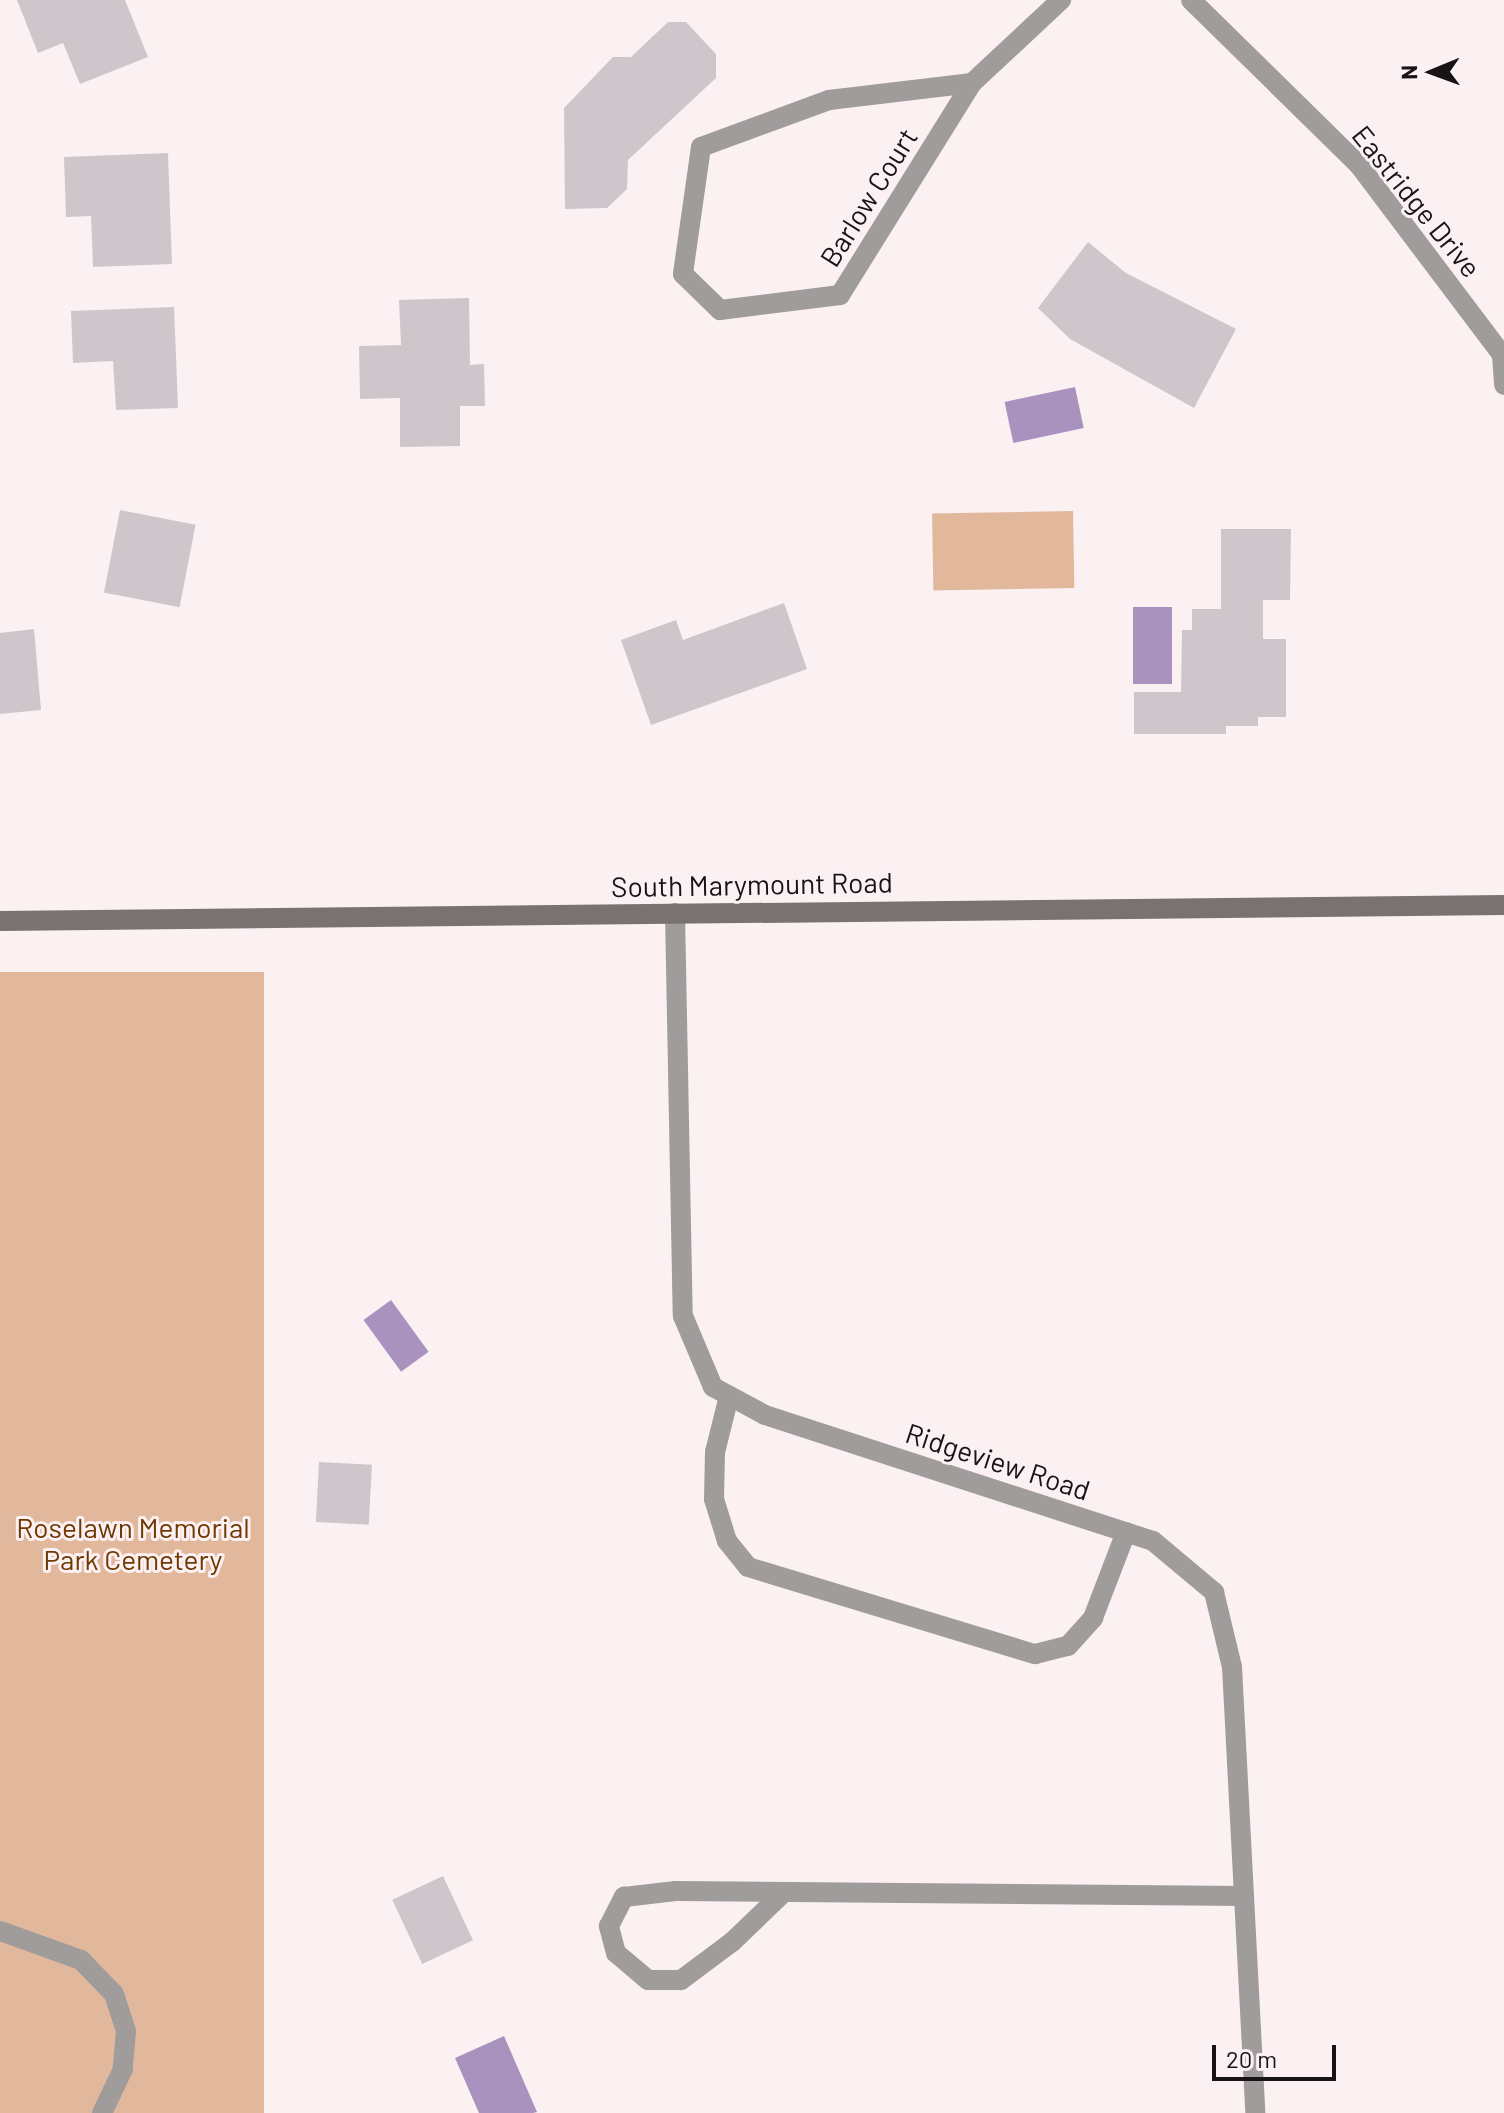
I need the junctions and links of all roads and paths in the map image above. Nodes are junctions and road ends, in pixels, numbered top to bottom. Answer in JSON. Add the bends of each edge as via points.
{"nodes":[{"id":1,"x":1061,"y":0,"type":"edge"},
{"id":2,"x":1191,"y":0,"type":"edge"},
{"id":3,"x":972,"y":83,"type":"junction"},
{"id":4,"x":1503,"y":351,"type":"edge"},
{"id":5,"x":1504,"y":385,"type":"edge"},
{"id":6,"x":1504,"y":905,"type":"edge"},
{"id":7,"x":675,"y":913,"type":"junction"},
{"id":8,"x":0,"y":921,"type":"edge"},
{"id":9,"x":729,"y":1396,"type":"junction"},
{"id":10,"x":1126,"y":1532,"type":"junction"},
{"id":11,"x":783,"y":1893,"type":"junction"},
{"id":12,"x":1244,"y":1896,"type":"junction"},
{"id":13,"x":0,"y":1931,"type":"edge"},
{"id":14,"x":102,"y":2113,"type":"edge"},
{"id":15,"x":1255,"y":2113,"type":"edge"}],
"edges":[{"from":1,"to":3,"type":"street","name":"Barlow Court"},
{"from":2,"to":4,"type":"street","name":"Eastridge Drive","via":[[1359,165]]},
{"from":3,"to":3,"type":"street","name":"Barlow Court","via":[[829,100],[701,147],[683,274],[720,310],[840,295]]},
{"from":4,"to":5,"type":"street","name":"Eastridge Drive"},
{"from":6,"to":7,"type":"street","name":"South Marymount Road"},
{"from":7,"to":8,"type":"street","name":"South Marymount Road"},
{"from":7,"to":9,"type":"street","name":"Ridgeview Road","via":[[683,1316],[713,1387]]},
{"from":9,"to":10,"type":"street","name":"Ridgeview Road","via":[[765,1415]]},
{"from":9,"to":10,"type":"street","via":[[715,1452],[714,1499],[727,1541],[748,1567],[1035,1654],[1068,1646],[1093,1618]]},
{"from":10,"to":12,"type":"street","name":"Ridgeview Road","via":[[1153,1541],[1214,1592],[1232,1667]]},
{"from":11,"to":11,"type":"street","via":[[676,1891],[624,1897],[609,1926],[616,1953],[648,1980],[681,1980],[732,1942]]},
{"from":11,"to":12,"type":"street"},
{"from":12,"to":15,"type":"street","name":"Ridgeview Road"},
{"from":13,"to":14,"type":"street","via":[[81,1960],[114,1994],[126,2031],[123,2069]]}]}
